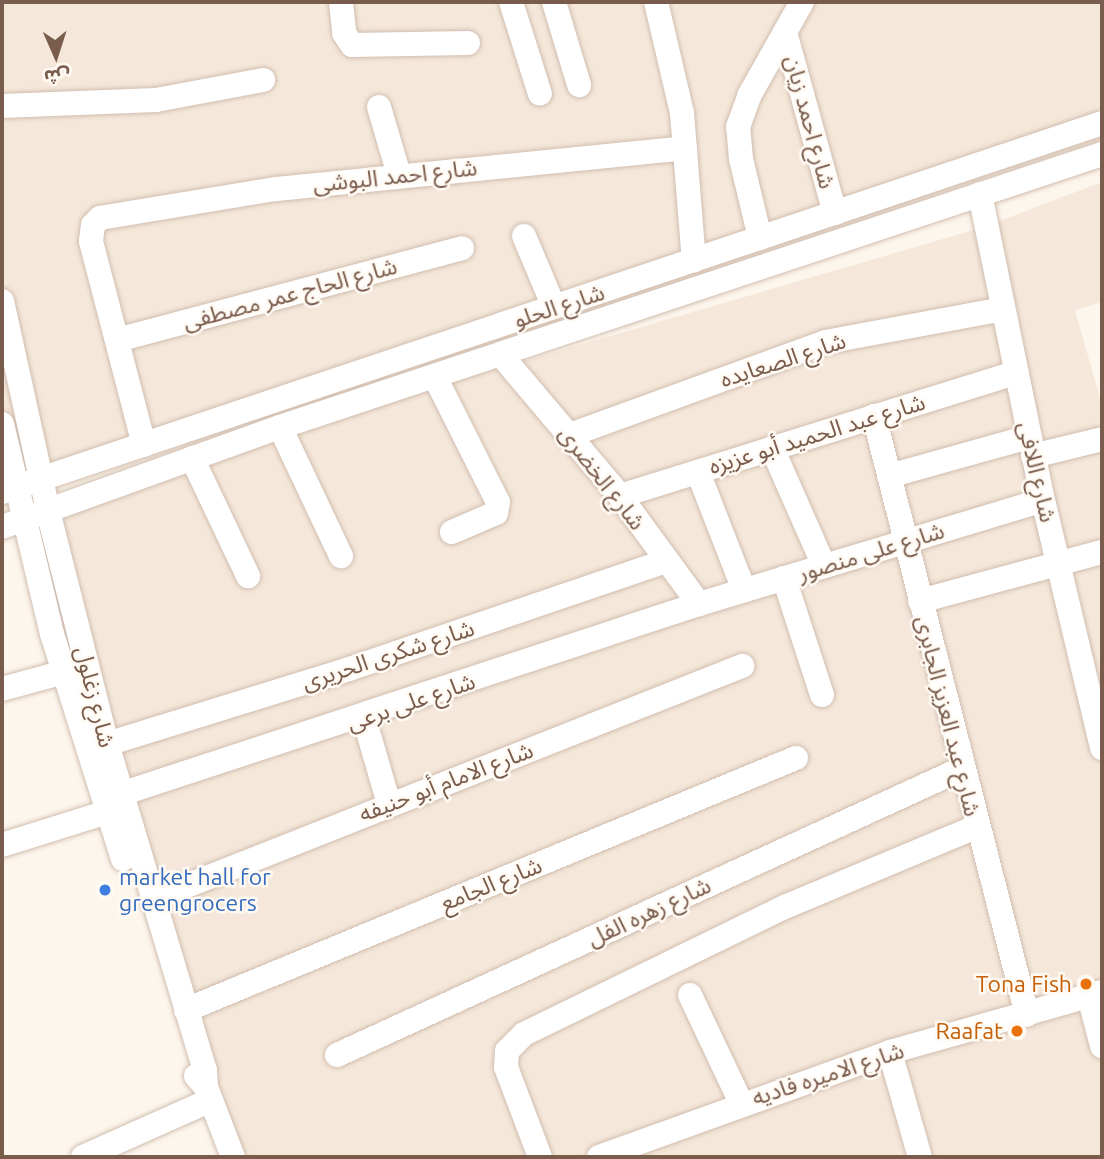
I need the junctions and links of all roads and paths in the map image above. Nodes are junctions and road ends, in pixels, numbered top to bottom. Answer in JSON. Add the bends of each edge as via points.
{"nodes":[{"id":1,"x":341,"y":2,"type":"edge"},
{"id":2,"x":511,"y":2,"type":"edge"},
{"id":3,"x":554,"y":2,"type":"edge"},
{"id":4,"x":656,"y":2,"type":"edge"},
{"id":5,"x":802,"y":2,"type":"edge"},
{"id":6,"x":785,"y":32,"type":"junction"},
{"id":7,"x":468,"y":43,"type":"dead end"},
{"id":8,"x":262,"y":80,"type":"dead end"},
{"id":9,"x":579,"y":85,"type":"dead end"},
{"id":10,"x":540,"y":94,"type":"dead end"},
{"id":11,"x":2,"y":106,"type":"edge"},
{"id":12,"x":379,"y":107,"type":"dead end"},
{"id":13,"x":1102,"y":123,"type":"edge"},
{"id":14,"x":685,"y":148,"type":"junction"},
{"id":15,"x":1102,"y":154,"type":"edge"},
{"id":16,"x":400,"y":174,"type":"junction"},
{"id":17,"x":980,"y":194,"type":"junction"},
{"id":18,"x":835,"y":213,"type":"junction"},
{"id":19,"x":524,"y":236,"type":"dead end"},
{"id":20,"x":760,"y":238,"type":"junction"},
{"id":21,"x":462,"y":248,"type":"dead end"},
{"id":22,"x":694,"y":261,"type":"junction"},
{"id":23,"x":2,"y":301,"type":"edge"},
{"id":24,"x":554,"y":307,"type":"junction"},
{"id":25,"x":1003,"y":309,"type":"junction"},
{"id":26,"x":117,"y":340,"type":"junction"},
{"id":27,"x":501,"y":355,"type":"junction"},
{"id":28,"x":1016,"y":373,"type":"junction"},
{"id":29,"x":435,"y":377,"type":"junction"},
{"id":30,"x":874,"y":416,"type":"junction"},
{"id":31,"x":218,"y":420,"type":"junction"},
{"id":32,"x":2,"y":424,"type":"edge"},
{"id":33,"x":280,"y":427,"type":"junction"},
{"id":34,"x":570,"y":435,"type":"junction"},
{"id":35,"x":1102,"y":439,"type":"edge"},
{"id":36,"x":144,"y":444,"type":"junction"},
{"id":37,"x":229,"y":445,"type":"junction"},
{"id":38,"x":1031,"y":446,"type":"junction"},
{"id":39,"x":772,"y":448,"type":"junction"},
{"id":40,"x":192,"y":458,"type":"junction"},
{"id":41,"x":698,"y":471,"type":"junction"},
{"id":42,"x":889,"y":475,"type":"junction"},
{"id":43,"x":40,"y":478,"type":"junction"},
{"id":44,"x":8,"y":490,"type":"edge"},
{"id":45,"x":620,"y":496,"type":"junction"},
{"id":46,"x":1043,"y":500,"type":"junction"},
{"id":47,"x":48,"y":511,"type":"junction"},
{"id":48,"x":13,"y":523,"type":"edge"},
{"id":49,"x":452,"y":532,"type":"dead end"},
{"id":50,"x":905,"y":541,"type":"junction"},
{"id":51,"x":1102,"y":552,"type":"edge"},
{"id":52,"x":341,"y":556,"type":"dead end"},
{"id":53,"x":667,"y":561,"type":"junction"},
{"id":54,"x":1058,"y":563,"type":"junction"},
{"id":55,"x":824,"y":566,"type":"junction"},
{"id":56,"x":248,"y":576,"type":"dead end"},
{"id":57,"x":784,"y":578,"type":"junction"},
{"id":58,"x":744,"y":590,"type":"junction"},
{"id":59,"x":920,"y":601,"type":"junction"},
{"id":60,"x":699,"y":604,"type":"junction"},
{"id":61,"x":742,"y":666,"type":"dead end"},
{"id":62,"x":64,"y":671,"type":"junction"},
{"id":63,"x":2,"y":689,"type":"edge"},
{"id":64,"x":822,"y":695,"type":"dead end"},
{"id":65,"x":364,"y":718,"type":"junction"},
{"id":66,"x":107,"y":744,"type":"junction"},
{"id":67,"x":1102,"y":748,"type":"edge"},
{"id":68,"x":796,"y":758,"type":"dead end"},
{"id":69,"x":961,"y":769,"type":"junction"},
{"id":70,"x":114,"y":803,"type":"junction"},
{"id":71,"x":389,"y":804,"type":"junction"},
{"id":72,"x":976,"y":827,"type":"junction"},
{"id":73,"x":2,"y":845,"type":"edge"},
{"id":74,"x":151,"y":900,"type":"junction"},
{"id":75,"x":1096,"y":994,"type":"edge"},
{"id":76,"x":690,"y":995,"type":"dead end"},
{"id":77,"x":186,"y":1010,"type":"junction"},
{"id":78,"x":1027,"y":1015,"type":"junction"},
{"id":79,"x":1102,"y":1046,"type":"edge"},
{"id":80,"x":890,"y":1052,"type":"junction"},
{"id":81,"x":337,"y":1055,"type":"dead end"},
{"id":82,"x":208,"y":1094,"type":"junction"},
{"id":83,"x":741,"y":1103,"type":"junction"},
{"id":84,"x":635,"y":1151,"type":"edge"},
{"id":85,"x":83,"y":1157,"type":"edge"},
{"id":86,"x":233,"y":1157,"type":"edge"},
{"id":87,"x":540,"y":1157,"type":"edge"},
{"id":88,"x":599,"y":1157,"type":"edge"},
{"id":89,"x":920,"y":1157,"type":"edge"}],
"edges":[{"from":1,"to":7,"type":"street","via":[[345,38],[352,45]]},
{"from":2,"to":10,"type":"street"},
{"from":3,"to":9,"type":"street"},
{"from":4,"to":14,"type":"street","via":[[682,113]]},
{"from":5,"to":6,"type":"street"},
{"from":6,"to":18,"type":"street","name":"شارع احمد زيان"},
{"from":6,"to":20,"type":"street","via":[[745,104],[738,127],[740,159]]},
{"from":8,"to":11,"type":"street","via":[[156,100]]},
{"from":12,"to":16,"type":"street"},
{"from":13,"to":18,"type":"street","name":"شارع الحلو"},
{"from":14,"to":16,"type":"street","name":"شارع احمد البوشى"},
{"from":14,"to":22,"type":"street"},
{"from":15,"to":17,"type":"street","name":"شارع الحلو"},
{"from":16,"to":26,"type":"street","name":"شارع احمد البوشى","via":[[108,215],[93,225],[91,242]]},
{"from":17,"to":25,"type":"street","name":"شارع اللافى"},
{"from":17,"to":27,"type":"street","name":"شارع الحلو"},
{"from":18,"to":20,"type":"street","name":"شارع الحلو"},
{"from":19,"to":24,"type":"street"},
{"from":20,"to":22,"type":"street","name":"شارع الحلو"},
{"from":21,"to":26,"type":"street","name":"شارع الحاج عمر مصطفى"},
{"from":22,"to":24,"type":"street","name":"شارع الحلو"},
{"from":23,"to":43,"type":"street","name":"شارع زغلول"},
{"from":24,"to":31,"type":"street","name":"شارع الحلو"},
{"from":25,"to":28,"type":"street","name":"شارع اللافى"},
{"from":25,"to":34,"type":"street","name":"شارع الصعايده","via":[[825,342]]},
{"from":26,"to":36,"type":"street"},
{"from":27,"to":29,"type":"street","name":"شارع الحلو"},
{"from":27,"to":34,"type":"street","name":"شارع الخضرى"},
{"from":28,"to":30,"type":"street","name":"شارع عبد الحميد أبو عزيزه"},
{"from":28,"to":38,"type":"street","name":"شارع اللافى"},
{"from":29,"to":33,"type":"street","name":"شارع الحلو"},
{"from":29,"to":49,"type":"street","via":[[498,502],[496,513]]},
{"from":30,"to":39,"type":"street","name":"شارع عبد الحميد أبو عزيزه"},
{"from":30,"to":42,"type":"street","name":"شارع عبد العزيز الجابرى"},
{"from":31,"to":36,"type":"street","name":"شارع الحلو"},
{"from":31,"to":37,"type":"street"},
{"from":32,"to":44,"type":"street","name":"شارع زغلول"},
{"from":33,"to":37,"type":"street","name":"شارع الحلو"},
{"from":33,"to":52,"type":"street"},
{"from":34,"to":45,"type":"street","name":"شارع الخضرى"},
{"from":35,"to":38,"type":"street"},
{"from":36,"to":43,"type":"street","name":"شارع الحلو"},
{"from":37,"to":40,"type":"street","name":"شارع الحلو"},
{"from":38,"to":42,"type":"street"},
{"from":38,"to":46,"type":"street","name":"شارع اللافى"},
{"from":39,"to":41,"type":"street","name":"شارع عبد الحميد أبو عزيزه"},
{"from":39,"to":55,"type":"street"},
{"from":40,"to":47,"type":"street","name":"شارع الحلو"},
{"from":40,"to":56,"type":"street"},
{"from":41,"to":45,"type":"street","name":"شارع عبد الحميد أبو عزيزه"},
{"from":41,"to":58,"type":"street"},
{"from":42,"to":50,"type":"street","name":"شارع عبد العزيز الجابرى"},
{"from":43,"to":44,"type":"street","name":"شارع الحلو"},
{"from":43,"to":47,"type":"street","name":"شارع زغلول"},
{"from":44,"to":48,"type":"street","name":"شارع زغلول"},
{"from":45,"to":53,"type":"street","name":"شارع الخضرى"},
{"from":46,"to":50,"type":"street","name":"شارع على منصور"},
{"from":46,"to":54,"type":"street","name":"شارع اللافى"},
{"from":47,"to":48,"type":"street","name":"شارع الحلو"},
{"from":47,"to":66,"type":"street","name":"شارع زغلول"},
{"from":48,"to":62,"type":"street","name":"شارع زغلول"},
{"from":50,"to":55,"type":"street","name":"شارع على منصور"},
{"from":50,"to":59,"type":"street","name":"شارع عبد العزيز الجابرى"},
{"from":51,"to":54,"type":"street"},
{"from":53,"to":60,"type":"street","name":"شارع الخضرى"},
{"from":53,"to":66,"type":"street","name":"شارع شكرى الحريرى","via":[[349,669]]},
{"from":54,"to":59,"type":"street"},
{"from":54,"to":67,"type":"street","name":"شارع اللافى"},
{"from":55,"to":57,"type":"street","name":"شارع على منصور"},
{"from":57,"to":58,"type":"street","name":"شارع على منصور"},
{"from":57,"to":64,"type":"street"},
{"from":58,"to":60,"type":"street","name":"شارع على منصور"},
{"from":59,"to":69,"type":"street","name":"شارع عبد العزيز الجابرى"},
{"from":60,"to":65,"type":"street","name":"شارع على برعى"},
{"from":61,"to":71,"type":"street","name":"شارع الامام أبو حنيفه"},
{"from":62,"to":63,"type":"street"},
{"from":62,"to":70,"type":"street","name":"شارع زغلول"},
{"from":65,"to":70,"type":"street","name":"شارع على برعى"},
{"from":65,"to":71,"type":"street"},
{"from":66,"to":70,"type":"street","name":"شارع زغلول"},
{"from":68,"to":77,"type":"street","name":"شارع الجامع"},
{"from":69,"to":72,"type":"street","name":"شارع عبد العزيز الجابرى"},
{"from":69,"to":81,"type":"street","name":"شارع زهره الفل"},
{"from":70,"to":73,"type":"street","name":"شارع على برعى"},
{"from":70,"to":74,"type":"street","name":"شارع زغلول"},
{"from":70,"to":82,"type":"street","name":"شارع زغلول","via":[[190,1064]]},
{"from":71,"to":74,"type":"street","name":"شارع الامام أبو حنيفه"},
{"from":72,"to":78,"type":"street","name":"شارع عبد العزيز الجابرى"},
{"from":72,"to":87,"type":"street","via":[[787,906],[513,1042],[506,1067]]},
{"from":74,"to":77,"type":"street","name":"شارع زغلول"},
{"from":75,"to":78,"type":"street","name":"شارع الاميره فاديه"},
{"from":75,"to":79,"type":"street"},
{"from":76,"to":83,"type":"street"},
{"from":77,"to":82,"type":"street","name":"شارع زغلول"},
{"from":78,"to":80,"type":"street","name":"شارع الاميره فاديه"},
{"from":80,"to":83,"type":"street","name":"شارع الاميره فاديه"},
{"from":80,"to":89,"type":"street"},
{"from":82,"to":85,"type":"street"},
{"from":82,"to":86,"type":"street","name":"شارع زغلول"},
{"from":83,"to":84,"type":"street","name":"شارع الاميره فاديه"},
{"from":84,"to":88,"type":"street","name":"شارع الاميره فاديه"}]}
